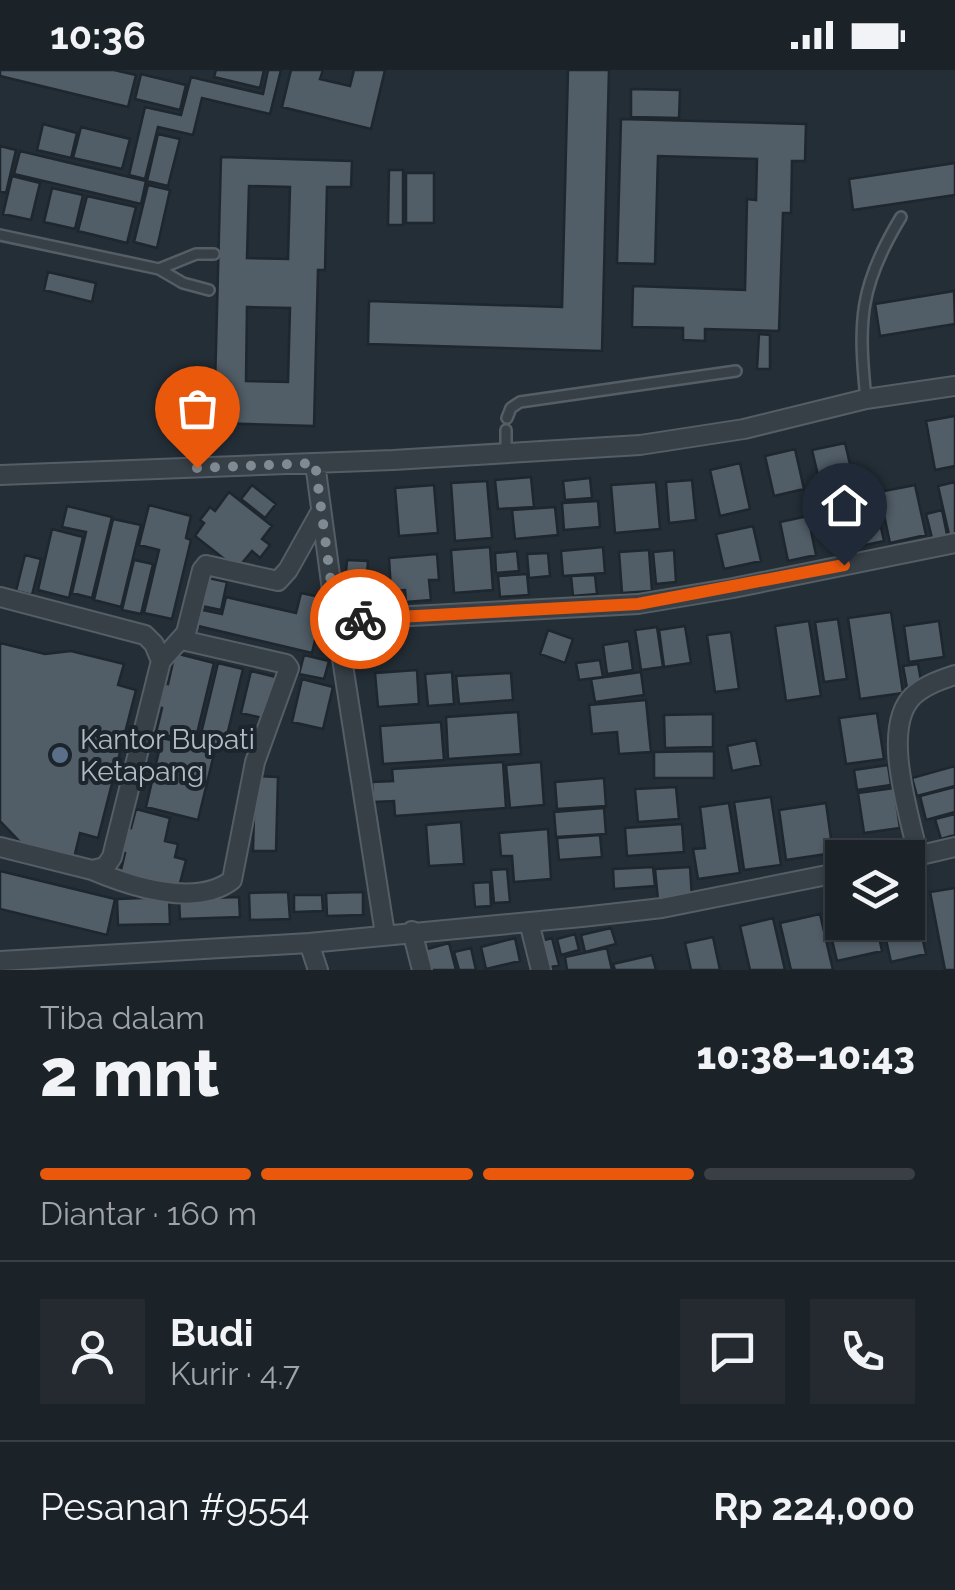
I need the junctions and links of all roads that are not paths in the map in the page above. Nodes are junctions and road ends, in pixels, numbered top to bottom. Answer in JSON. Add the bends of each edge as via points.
{"nodes":[{"id":1,"x":901,"y":217,"type":"dead end"},
{"id":2,"x":0,"y":235,"type":"edge"},
{"id":3,"x":214,"y":254,"type":"dead end"},
{"id":4,"x":158,"y":268,"type":"junction"},
{"id":5,"x":209,"y":290,"type":"dead end"},
{"id":6,"x":736,"y":371,"type":"dead end"},
{"id":7,"x":955,"y":386,"type":"edge"},
{"id":8,"x":866,"y":399,"type":"junction"},
{"id":9,"x":507,"y":418,"type":"dead end"},
{"id":10,"x":506,"y":430,"type":"dead end"},
{"id":11,"x":506,"y":453,"type":"junction"},
{"id":12,"x":315,"y":463,"type":"junction"},
{"id":13,"x":0,"y":475,"type":"edge"},
{"id":14,"x":321,"y":511,"type":"junction"},
{"id":15,"x":955,"y":542,"type":"edge"},
{"id":16,"x":0,"y":597,"type":"edge"},
{"id":17,"x":336,"y":620,"type":"junction"},
{"id":18,"x":182,"y":640,"type":"junction"},
{"id":19,"x":160,"y":661,"type":"junction"},
{"id":20,"x":955,"y":675,"type":"edge"},
{"id":21,"x":910,"y":840,"type":"edge"},
{"id":22,"x":0,"y":847,"type":"edge"},
{"id":23,"x":955,"y":847,"type":"edge"},
{"id":24,"x":925,"y":854,"type":"edge"},
{"id":25,"x":92,"y":870,"type":"junction"},
{"id":26,"x":825,"y":875,"type":"edge"},
{"id":27,"x":528,"y":922,"type":"junction"},
{"id":28,"x":412,"y":931,"type":"junction"},
{"id":29,"x":385,"y":934,"type":"junction"},
{"id":30,"x":309,"y":942,"type":"junction"},
{"id":31,"x":0,"y":961,"type":"edge"},
{"id":32,"x":318,"y":970,"type":"edge"},
{"id":33,"x":422,"y":970,"type":"edge"},
{"id":34,"x":541,"y":970,"type":"edge"}],
"edges":[{"from":1,"to":8,"type":"lane","via":[[863,302]]},
{"from":2,"to":4,"type":"lane"},
{"from":3,"to":4,"type":"lane"},
{"from":4,"to":5,"type":"lane"},
{"from":6,"to":9,"type":"lane","via":[[520,402]]},
{"from":7,"to":8,"type":"street"},
{"from":8,"to":11,"type":"street","via":[[700,437]]},
{"from":10,"to":11,"type":"lane"},
{"from":11,"to":12,"type":"street"},
{"from":12,"to":13,"type":"street"},
{"from":12,"to":14,"type":"street"},
{"from":14,"to":17,"type":"street"},
{"from":14,"to":18,"type":"street","via":[[278,581],[206,566]]},
{"from":15,"to":17,"type":"street","via":[[638,604]]},
{"from":16,"to":19,"type":"street","via":[[145,635]]},
{"from":17,"to":29,"type":"street"},
{"from":18,"to":19,"type":"street"},
{"from":18,"to":25,"type":"street","via":[[289,668],[255,762],[232,880],[220,890],[166,892],[132,888]]},
{"from":19,"to":25,"type":"street","via":[[112,856]]},
{"from":20,"to":21,"type":"street","via":[[913,696],[899,722]]},
{"from":22,"to":25,"type":"street"},
{"from":23,"to":24,"type":"street"},
{"from":26,"to":27,"type":"street","via":[[662,908]]},
{"from":27,"to":28,"type":"street"},
{"from":27,"to":34,"type":"street"},
{"from":28,"to":29,"type":"street"},
{"from":28,"to":33,"type":"street"},
{"from":29,"to":30,"type":"street"},
{"from":30,"to":31,"type":"street"},
{"from":30,"to":32,"type":"street"}]}
